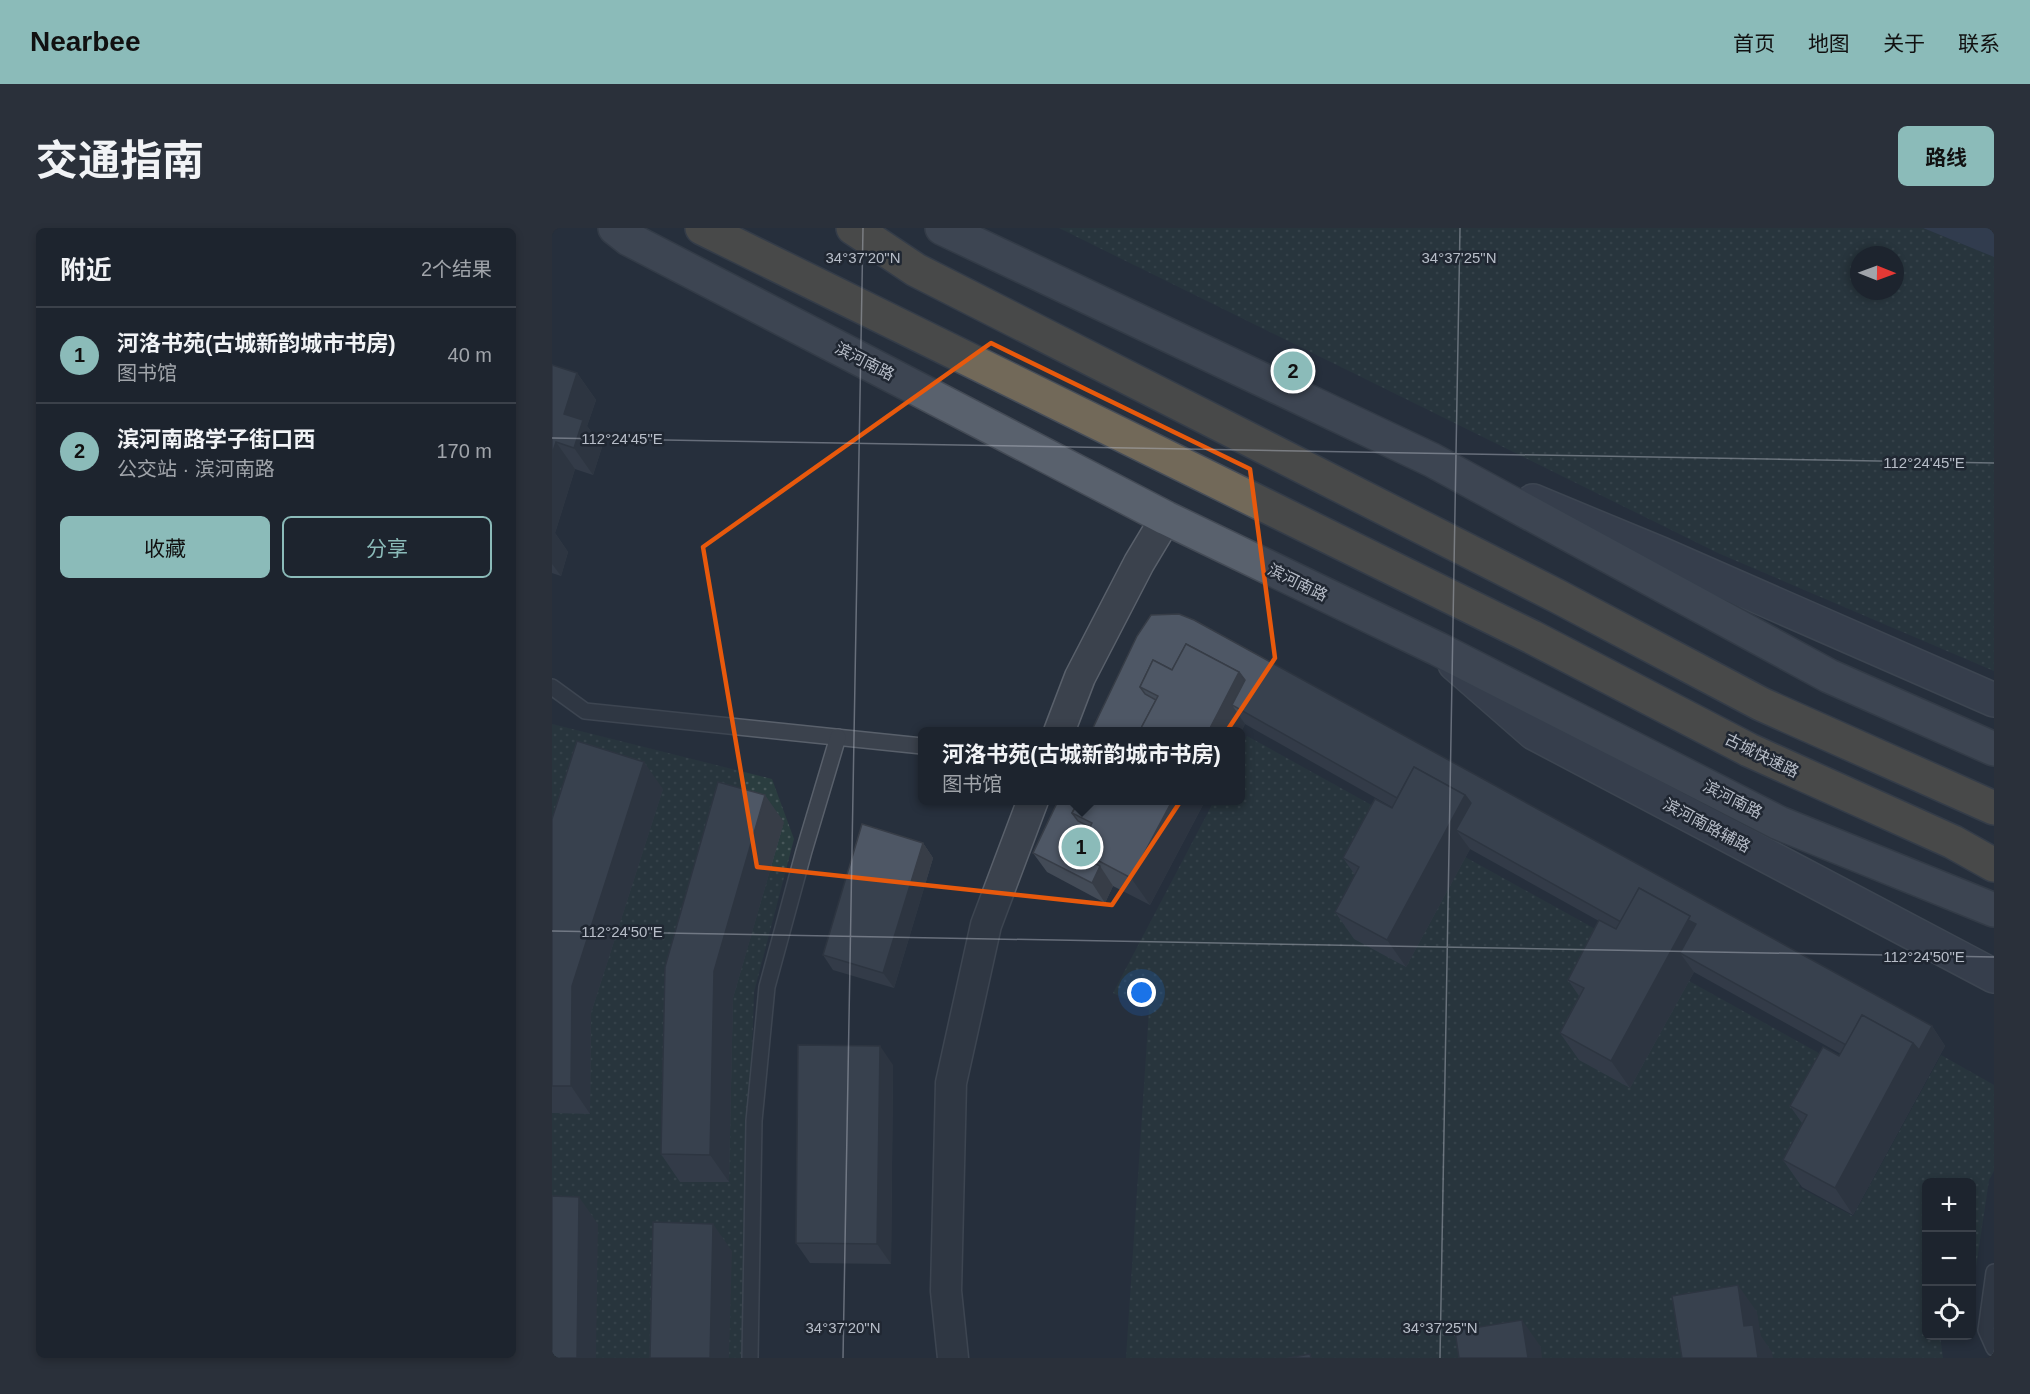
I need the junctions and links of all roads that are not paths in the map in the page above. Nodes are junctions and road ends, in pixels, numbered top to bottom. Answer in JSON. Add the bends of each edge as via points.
{"nodes":[{"id":1,"x":615,"y":228,"type":"edge"},
{"id":2,"x":702,"y":228,"type":"edge"},
{"id":3,"x":853,"y":228,"type":"edge"},
{"id":4,"x":942,"y":228,"type":"edge"},
{"id":5,"x":1432,"y":460,"type":"junction"},
{"id":6,"x":1166,"y":518,"type":"junction"},
{"id":7,"x":1438,"y":649,"type":"junction"},
{"id":8,"x":552,"y":687,"type":"edge"},
{"id":9,"x":1994,"y":700,"type":"edge"},
{"id":10,"x":1061,"y":727,"type":"edge"},
{"id":11,"x":838,"y":737,"type":"junction"},
{"id":12,"x":918,"y":746,"type":"edge"},
{"id":13,"x":1994,"y":749,"type":"edge"},
{"id":14,"x":1031,"y":805,"type":"edge"},
{"id":15,"x":1994,"y":808,"type":"edge"},
{"id":16,"x":1994,"y":865,"type":"edge"},
{"id":17,"x":1994,"y":910,"type":"edge"},
{"id":18,"x":1994,"y":976,"type":"edge"},
{"id":19,"x":1994,"y":1272,"type":"edge"},
{"id":20,"x":1994,"y":1348,"type":"edge"},
{"id":21,"x":750,"y":1358,"type":"edge"},
{"id":22,"x":953,"y":1358,"type":"edge"}],
"edges":[{"from":1,"to":6,"type":"main road","name":"滨河南路","via":[[629,239]]},
{"from":2,"to":16,"type":"highway","name":"古城快速路","via":[[1532,637],[1749,750],[1953,842]]},
{"from":3,"to":15,"type":"highway","via":[[916,270],[1761,704]]},
{"from":4,"to":5,"type":"main road"},
{"from":5,"to":9,"type":"main road","via":[[1660,554]]},
{"from":5,"to":13,"type":"main road","via":[[1829,676]]},
{"from":6,"to":7,"type":"main road","name":"滨河南路"},
{"from":6,"to":10,"type":"street","via":[[1080,677]]},
{"from":7,"to":17,"type":"main road","name":"滨河南路","via":[[1779,823]]},
{"from":7,"to":18,"type":"main road","name":"滨河南路辅路","via":[[1534,733]]},
{"from":8,"to":11,"type":"lane","via":[[585,711]]},
{"from":11,"to":12,"type":"lane"},
{"from":11,"to":21,"type":"lane","via":[[768,987],[754,1121]]},
{"from":14,"to":22,"type":"street","via":[[986,926],[951,1083],[946,1291]]},
{"from":19,"to":20,"type":"lane","via":[[1986,1330]]}]}
